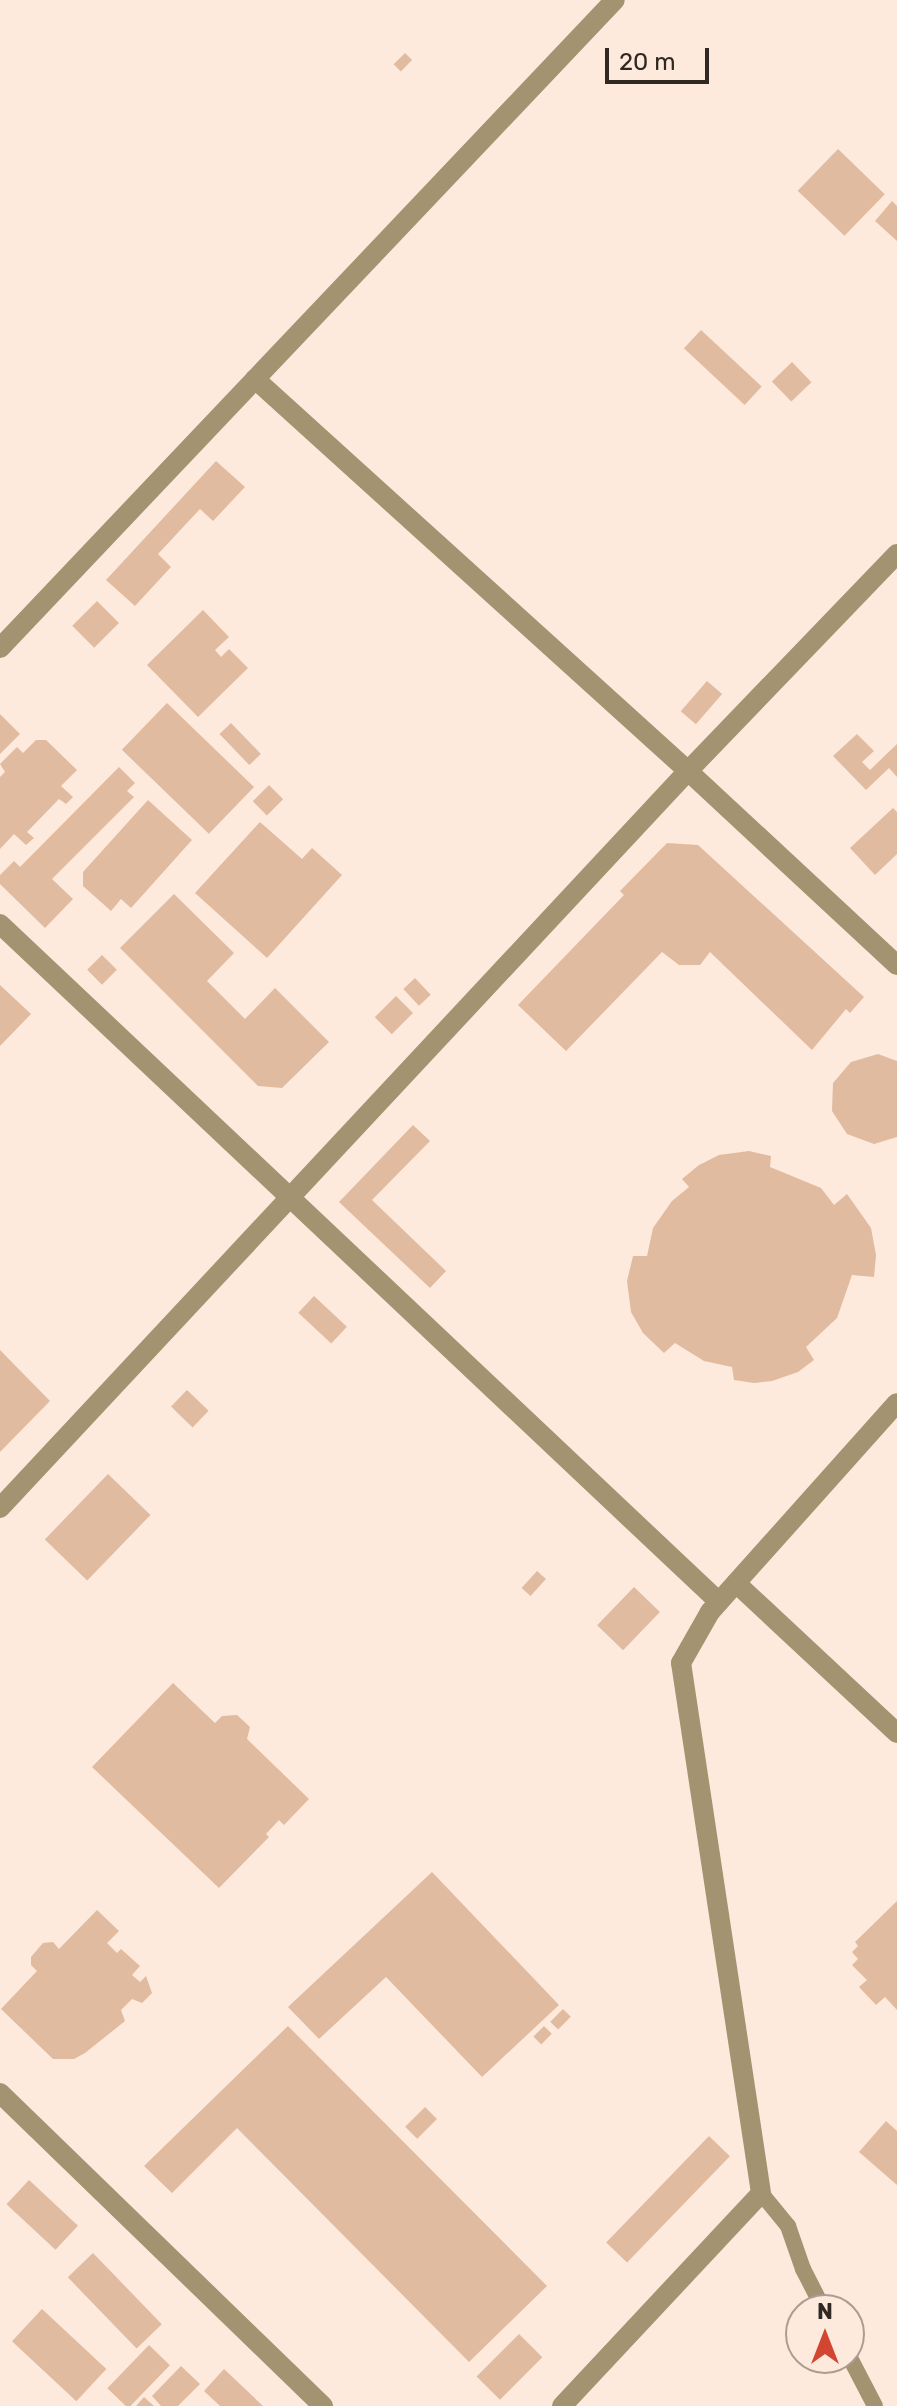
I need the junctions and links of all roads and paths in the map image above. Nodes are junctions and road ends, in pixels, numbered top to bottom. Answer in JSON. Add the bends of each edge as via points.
{"nodes":[{"id":1,"x":615,"y":0,"type":"edge"},
{"id":2,"x":255,"y":379,"type":"junction"},
{"id":3,"x":897,"y":554,"type":"edge"},
{"id":4,"x":0,"y":648,"type":"edge"},
{"id":5,"x":688,"y":771,"type":"junction"},
{"id":6,"x":0,"y":924,"type":"edge"},
{"id":7,"x":897,"y":965,"type":"edge"},
{"id":8,"x":290,"y":1198,"type":"junction"},
{"id":9,"x":897,"y":1403,"type":"edge"},
{"id":10,"x":0,"y":1508,"type":"edge"},
{"id":11,"x":736,"y":1583,"type":"junction"},
{"id":12,"x":719,"y":1602,"type":"junction"},
{"id":13,"x":897,"y":1733,"type":"edge"},
{"id":14,"x":0,"y":2093,"type":"edge"},
{"id":15,"x":761,"y":2193,"type":"junction"},
{"id":16,"x":816,"y":2294,"type":"edge"},
{"id":17,"x":858,"y":2374,"type":"edge"},
{"id":18,"x":323,"y":2406,"type":"edge"},
{"id":19,"x":562,"y":2406,"type":"edge"},
{"id":20,"x":875,"y":2406,"type":"edge"}],
"edges":[{"from":1,"to":2,"type":"street"},
{"from":2,"to":4,"type":"street"},
{"from":2,"to":5,"type":"street"},
{"from":3,"to":5,"type":"street"},
{"from":5,"to":7,"type":"street"},
{"from":5,"to":8,"type":"street"},
{"from":6,"to":8,"type":"street"},
{"from":8,"to":10,"type":"street"},
{"from":8,"to":12,"type":"street"},
{"from":9,"to":11,"type":"street"},
{"from":11,"to":12,"type":"street"},
{"from":11,"to":13,"type":"street"},
{"from":12,"to":15,"type":"street","via":[[681,1663]]},
{"from":14,"to":18,"type":"street"},
{"from":15,"to":16,"type":"lane","via":[[788,2226]]},
{"from":15,"to":19,"type":"street"},
{"from":17,"to":20,"type":"lane"}]}
